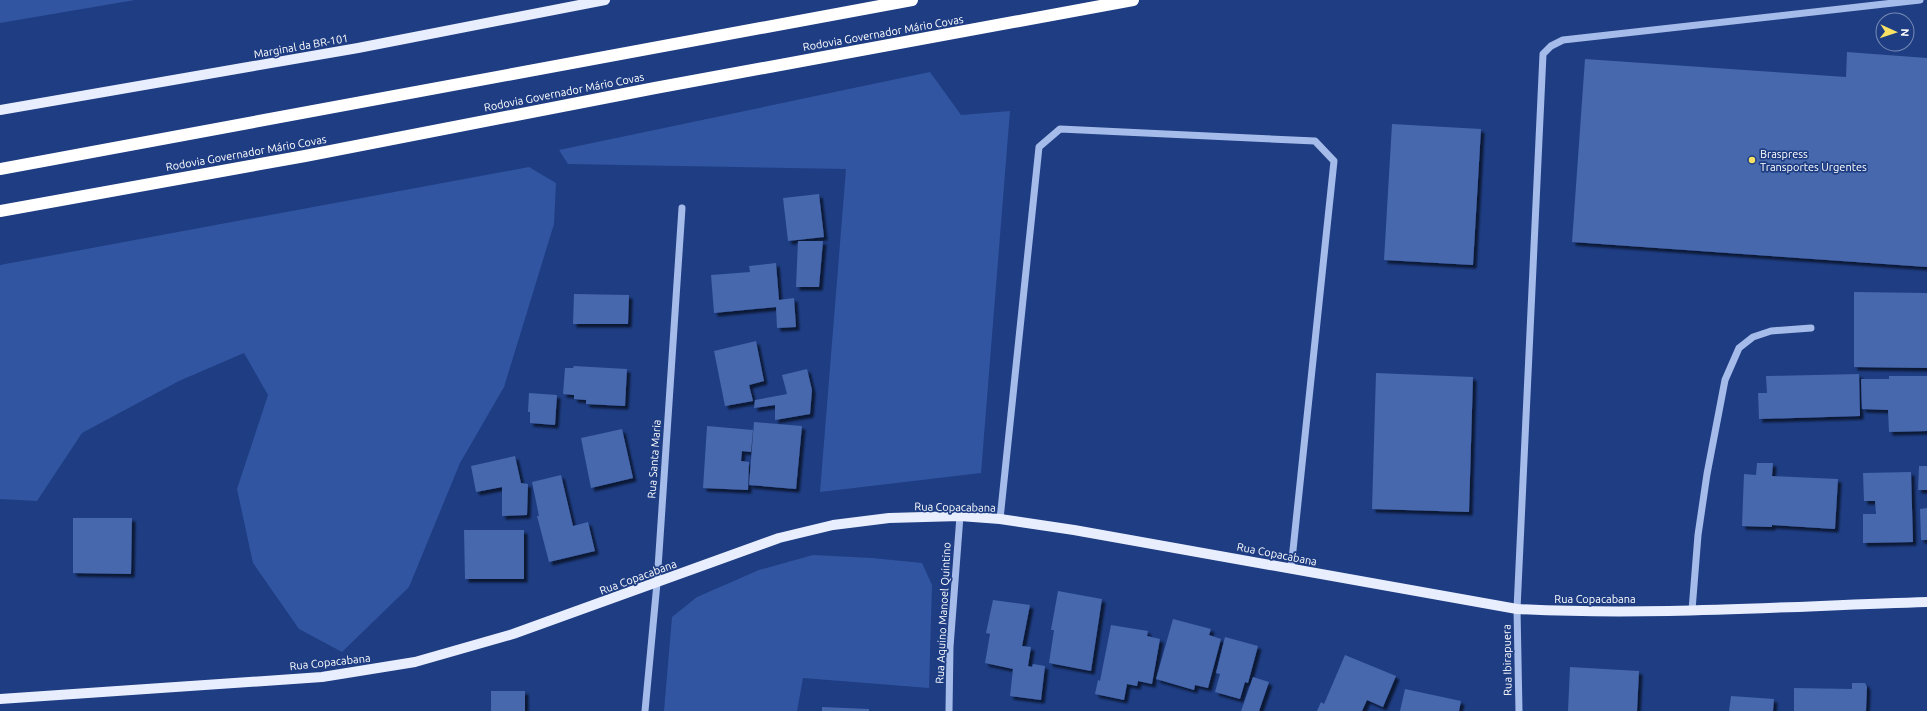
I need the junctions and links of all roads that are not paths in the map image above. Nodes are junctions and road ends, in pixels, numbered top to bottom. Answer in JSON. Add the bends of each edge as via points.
{"nodes":[{"id":1,"x":605,"y":0,"type":"edge"},
{"id":2,"x":912,"y":0,"type":"edge"},
{"id":3,"x":1133,"y":0,"type":"edge"},
{"id":4,"x":1920,"y":0,"type":"edge"},
{"id":5,"x":0,"y":110,"type":"edge"},
{"id":6,"x":0,"y":168,"type":"edge"},
{"id":7,"x":682,"y":208,"type":"dead end"},
{"id":8,"x":0,"y":211,"type":"edge"},
{"id":9,"x":1811,"y":328,"type":"dead end"},
{"id":10,"x":960,"y":516,"type":"junction"},
{"id":11,"x":1000,"y":519,"type":"junction"},
{"id":12,"x":1291,"y":569,"type":"junction"},
{"id":13,"x":657,"y":583,"type":"junction"},
{"id":14,"x":1927,"y":602,"type":"edge"},
{"id":15,"x":1517,"y":609,"type":"junction"},
{"id":16,"x":1692,"y":610,"type":"junction"},
{"id":17,"x":0,"y":699,"type":"edge"},
{"id":18,"x":645,"y":711,"type":"edge"},
{"id":19,"x":949,"y":711,"type":"edge"},
{"id":20,"x":1519,"y":711,"type":"edge"}],
"edges":[{"from":1,"to":5,"type":"main road","name":"Marginal da BR-101","via":[[327,54]]},
{"from":2,"to":6,"type":"highway"},
{"from":3,"to":8,"type":"highway","name":"Rodovia Governador Mário Covas"},
{"from":4,"to":15,"type":"street","name":"Rua Ibirapuera","via":[[1563,40],[1543,54]]},
{"from":7,"to":13,"type":"street","name":"Rua Santa Maria"},
{"from":9,"to":16,"type":"street","via":[[1771,331],[1753,337],[1739,348],[1724,380],[1700,527]]},
{"from":10,"to":11,"type":"main road","name":"Rua Copacabana"},
{"from":10,"to":13,"type":"main road","name":"Rua Copacabana","via":[[889,518],[833,525],[779,538]]},
{"from":10,"to":19,"type":"street","name":"Rua Aquino Manoel Quintino","via":[[950,646]]},
{"from":11,"to":12,"type":"main road","name":"Rua Copacabana"},
{"from":11,"to":12,"type":"street","via":[[1039,148],[1060,129],[1315,141],[1334,161]]},
{"from":12,"to":15,"type":"main road","name":"Rua Copacabana"},
{"from":13,"to":17,"type":"main road","name":"Rua Copacabana","via":[[513,634],[415,662],[322,677]]},
{"from":13,"to":18,"type":"street","name":"Rua Santa Maria"},
{"from":14,"to":16,"type":"main road","name":"Rua Copacabana"},
{"from":15,"to":16,"type":"main road","name":"Rua Copacabana","via":[[1571,612]]},
{"from":15,"to":20,"type":"street","name":"Rua Ibirapuera"}]}
